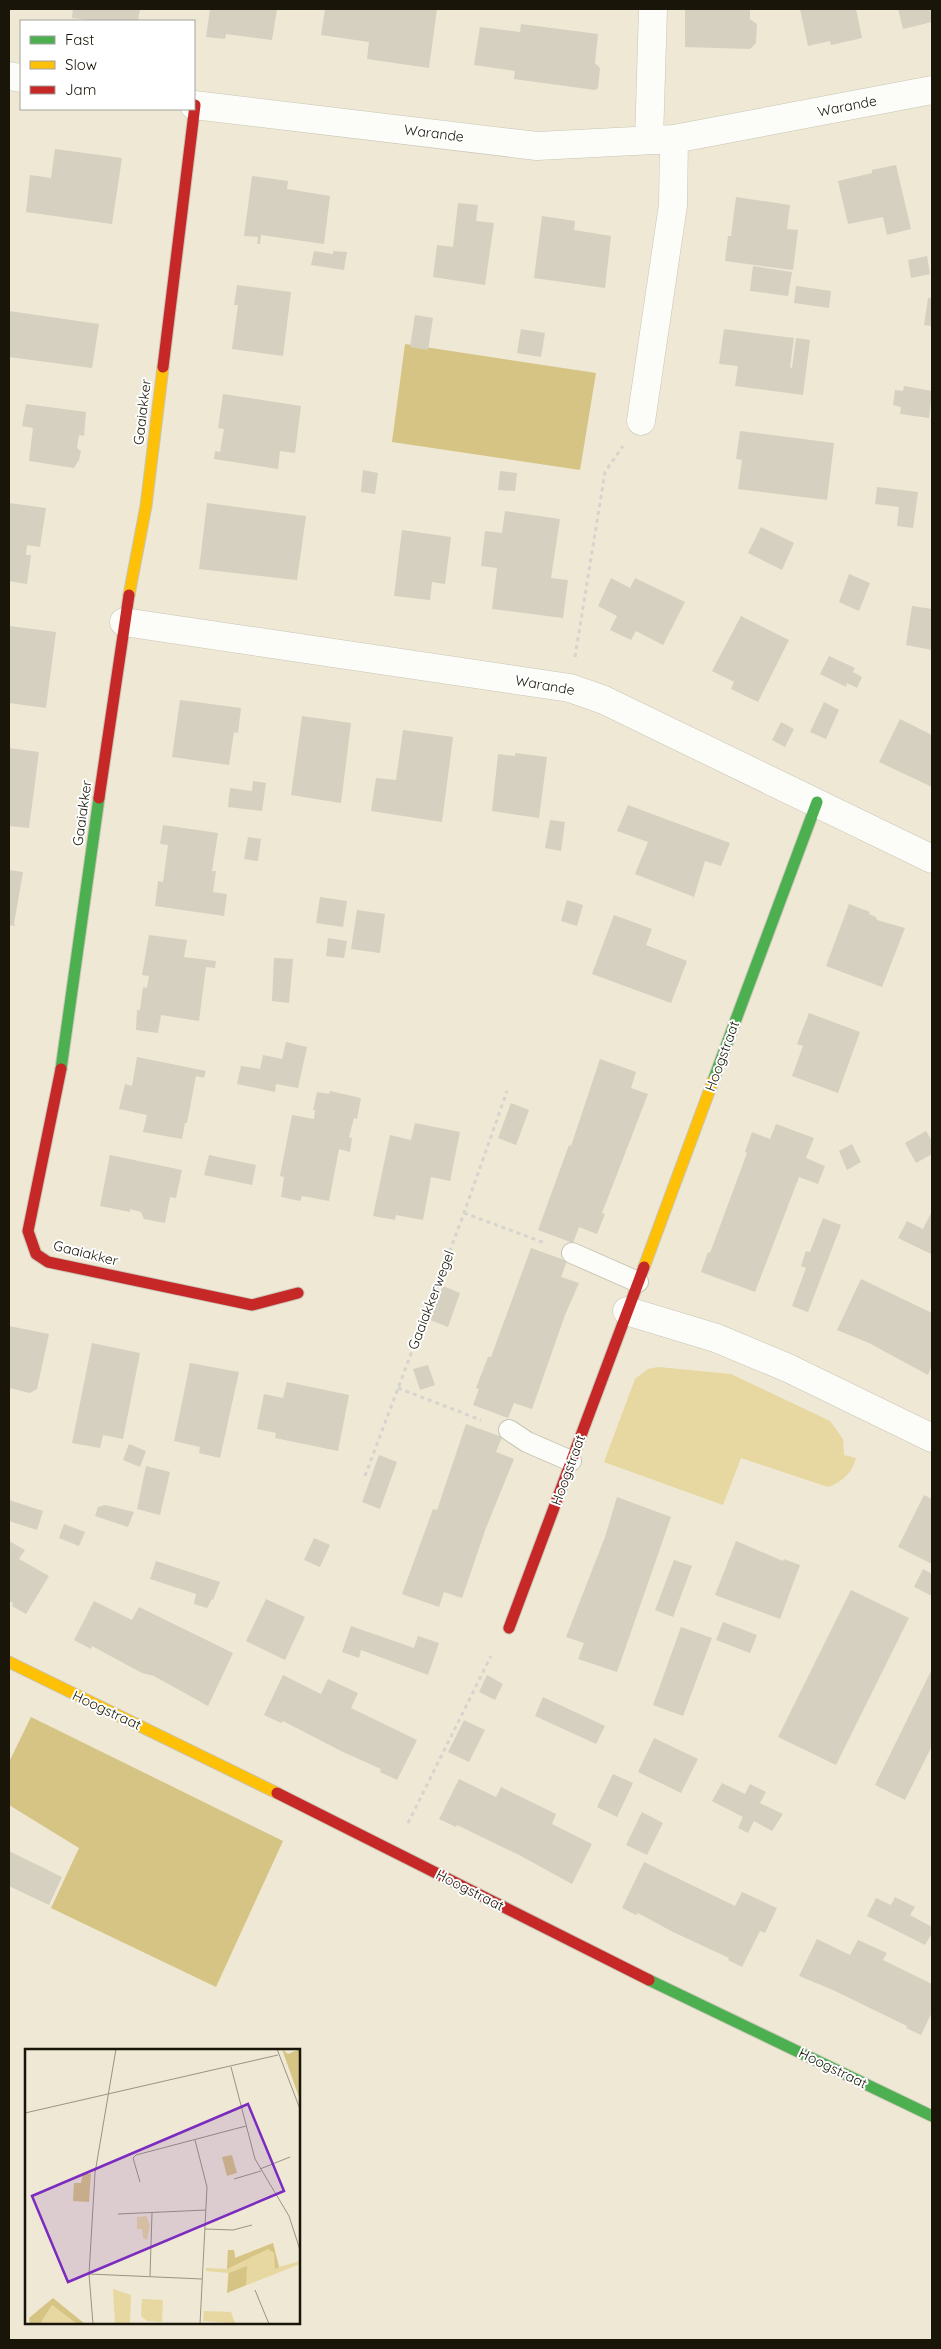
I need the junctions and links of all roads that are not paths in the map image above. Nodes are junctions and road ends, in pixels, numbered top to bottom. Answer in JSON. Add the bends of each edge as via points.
{"nodes":[{"id":1,"x":653,"y":9,"type":"edge"},
{"id":2,"x":932,"y":90,"type":"edge"},
{"id":3,"x":195,"y":105,"type":"edge"},
{"id":4,"x":193,"y":110,"type":"edge"},
{"id":5,"x":662,"y":140,"type":"junction"},
{"id":6,"x":640,"y":421,"type":"road end"},
{"id":7,"x":124,"y":622,"type":"junction"},
{"id":8,"x":817,"y":802,"type":"junction"},
{"id":9,"x":932,"y":859,"type":"edge"},
{"id":10,"x":572,"y":1253,"type":"road end"},
{"id":11,"x":638,"y":1282,"type":"junction"},
{"id":12,"x":298,"y":1293,"type":"dead end"},
{"id":13,"x":627,"y":1311,"type":"junction"},
{"id":14,"x":509,"y":1430,"type":"road end"},
{"id":15,"x":932,"y":1438,"type":"edge"},
{"id":16,"x":571,"y":1461,"type":"junction"},
{"id":17,"x":509,"y":1628,"type":"road end"},
{"id":18,"x":9,"y":1662,"type":"edge"},
{"id":19,"x":932,"y":2116,"type":"edge"}],
"edges":[{"from":1,"to":5,"type":"street"},
{"from":2,"to":5,"type":"street","name":"Warande"},
{"from":3,"to":5,"type":"street","name":"Warande","via":[[537,146]]},
{"from":4,"to":7,"type":"street","name":"Gaaiakker","via":[[146,506]]},
{"from":5,"to":6,"type":"street","via":[[673,205]]},
{"from":7,"to":8,"type":"street","name":"Warande","via":[[570,688],[604,700]]},
{"from":7,"to":12,"type":"street","name":"Gaaiakker","via":[[64,1053],[28,1231],[36,1254],[48,1262],[252,1306]]},
{"from":8,"to":9,"type":"street","name":"Warande"},
{"from":8,"to":11,"type":"street","name":"Hoogstraat"},
{"from":10,"to":11,"type":"lane"},
{"from":11,"to":13,"type":"street","name":"Hoogstraat"},
{"from":13,"to":15,"type":"street","via":[[716,1338],[788,1368]]},
{"from":13,"to":16,"type":"street","name":"Hoogstraat"},
{"from":14,"to":16,"type":"lane","via":[[527,1442]]},
{"from":16,"to":17,"type":"street","name":"Hoogstraat"},
{"from":18,"to":19,"type":"street","name":"Hoogstraat","via":[[672,1991]]}]}
